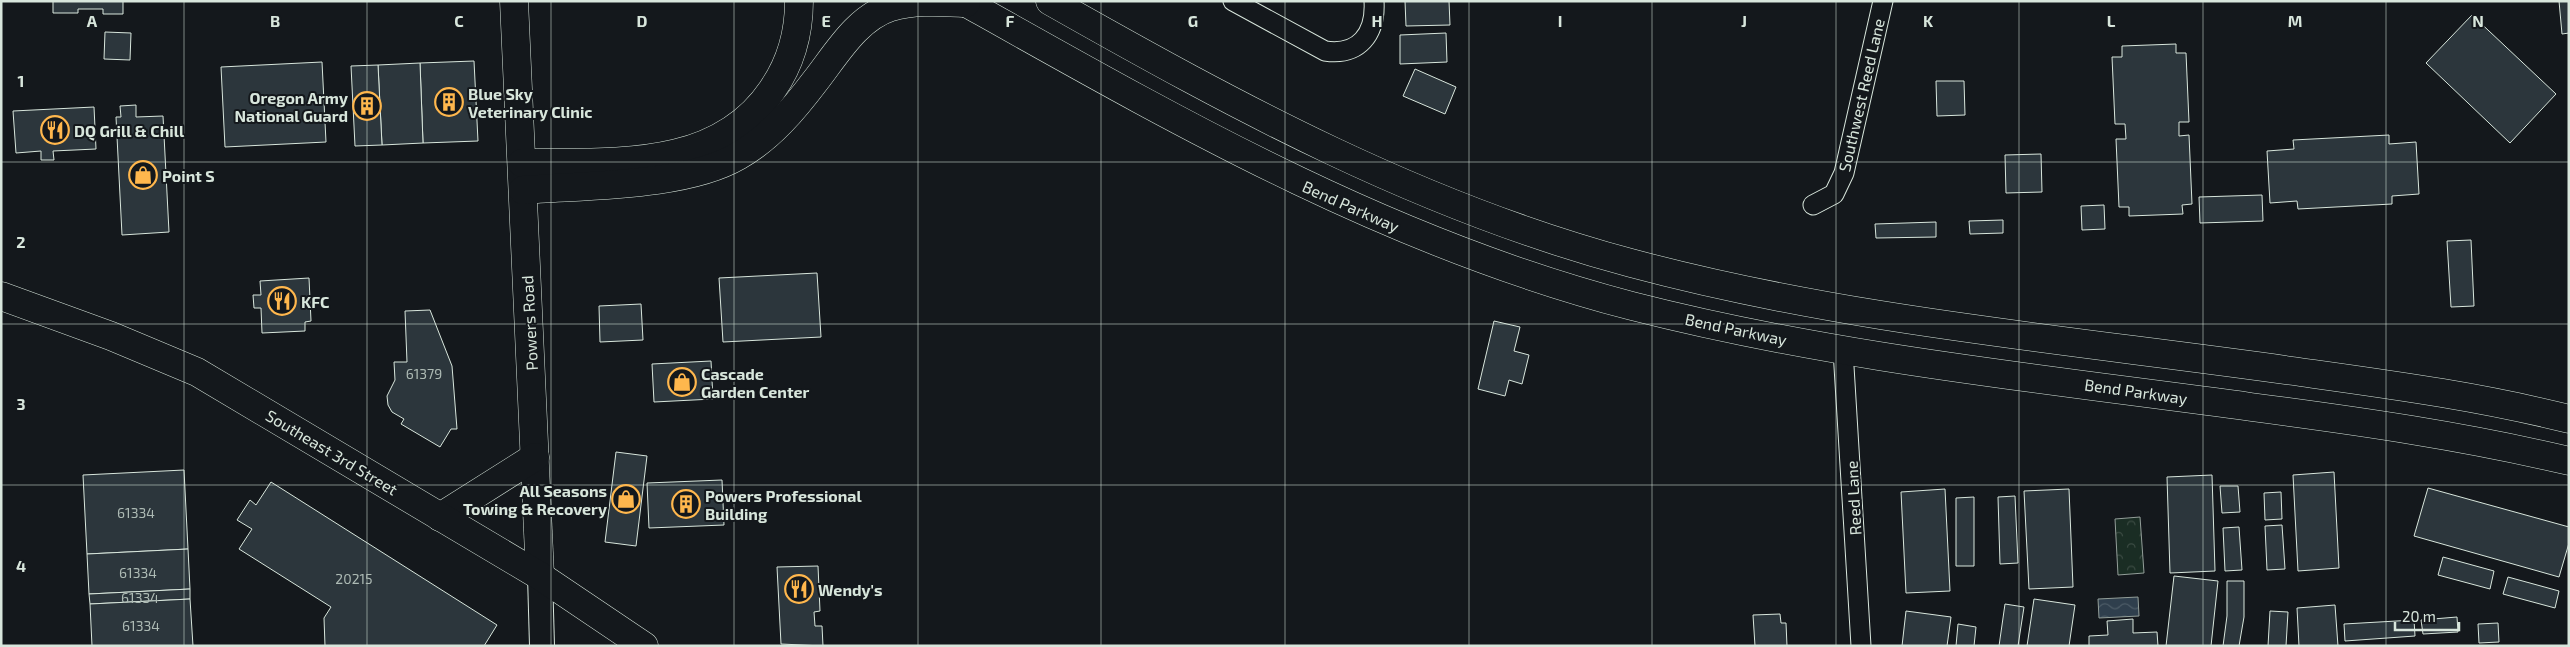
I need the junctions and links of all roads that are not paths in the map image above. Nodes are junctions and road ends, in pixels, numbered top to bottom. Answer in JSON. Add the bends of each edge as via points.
{"nodes":[{"id":1,"x":514,"y":1,"type":"edge"},
{"id":2,"x":800,"y":1,"type":"edge"},
{"id":3,"x":1050,"y":1,"type":"edge"},
{"id":4,"x":1233,"y":1,"type":"edge"},
{"id":5,"x":1374,"y":1,"type":"edge"},
{"id":6,"x":1883,"y":1,"type":"edge"},
{"id":7,"x":965,"y":2,"type":"edge"},
{"id":8,"x":522,"y":163,"type":"junction"},
{"id":9,"x":523,"y":190,"type":"junction"},
{"id":10,"x":1813,"y":205,"type":"dead end"},
{"id":11,"x":1,"y":296,"type":"edge"},
{"id":12,"x":1843,"y":350,"type":"junction"},
{"id":13,"x":2569,"y":418,"type":"edge"},
{"id":14,"x":535,"y":457,"type":"junction"},
{"id":15,"x":2569,"y":462,"type":"edge"},
{"id":16,"x":440,"y":516,"type":"junction"},
{"id":17,"x":540,"y":576,"type":"junction"},
{"id":18,"x":542,"y":646,"type":"edge"},
{"id":19,"x":644,"y":646,"type":"edge"},
{"id":20,"x":1861,"y":646,"type":"edge"}],
"edges":[{"from":1,"to":8,"type":"main road","name":"Powers Road"},
{"from":2,"to":8,"type":"main road","via":[[798,30],[781,77],[756,110],[724,136],[692,150],[665,156]]},
{"from":3,"to":13,"type":"main road","via":[[1209,90],[1352,162],[1486,218],[1631,264],[1867,312],[2393,385]]},
{"from":4,"to":5,"type":"street","via":[[1325,51],[1338,53],[1364,40],[1375,14]]},
{"from":6,"to":10,"type":"street","name":"Southwest Reed Lane","via":[[1844,174],[1834,194]]},
{"from":7,"to":9,"type":"main road","via":[[903,4],[870,16],[778,126],[725,163],[664,179]]},
{"from":7,"to":12,"type":"main road","name":"Bend Parkway","via":[[1224,144],[1328,196],[1435,242],[1534,278],[1635,306]]},
{"from":8,"to":9,"type":"main road","name":"Powers Road"},
{"from":9,"to":14,"type":"main road","name":"Powers Road"},
{"from":11,"to":16,"type":"main road","name":"Southeast 3rd Street","via":[[197,372]]},
{"from":12,"to":15,"type":"main road","name":"Bend Parkway","via":[[2383,426],[2496,445]]},
{"from":12,"to":20,"type":"street","name":"Reed Lane"},
{"from":14,"to":16,"type":"main road"},
{"from":14,"to":17,"type":"main road","name":"Powers Road"},
{"from":16,"to":17,"type":"main road","name":"Southeast 3rd Street"},
{"from":17,"to":18,"type":"street","name":"Powers Road"},
{"from":17,"to":19,"type":"main road","name":"Southeast 3rd Street"}]}
